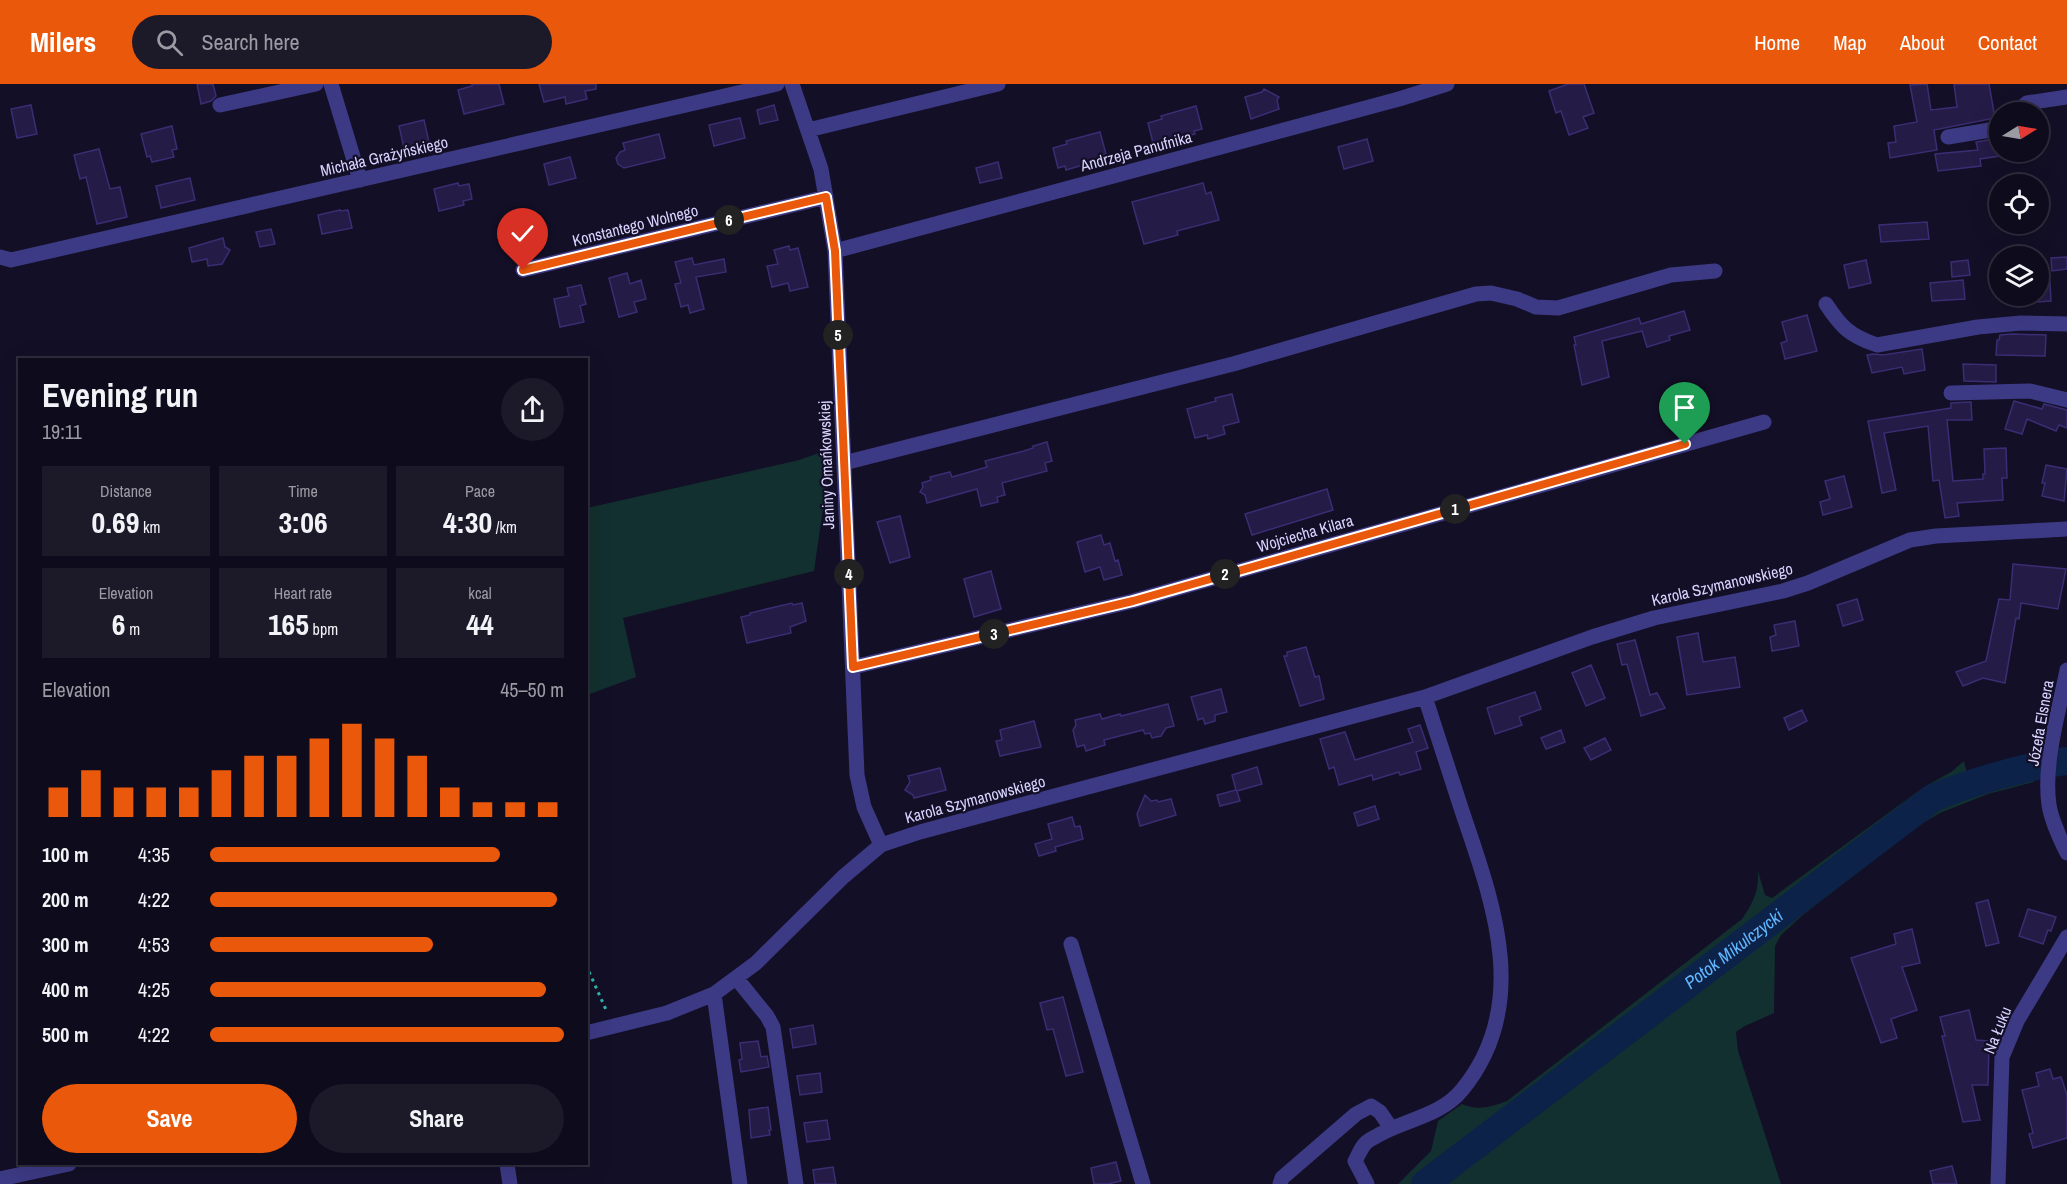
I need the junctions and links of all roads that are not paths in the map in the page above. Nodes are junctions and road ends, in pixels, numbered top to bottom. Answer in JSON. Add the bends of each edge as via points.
{"nodes":[{"id":1,"x":316,"y":84,"type":"edge"},
{"id":2,"x":331,"y":84,"type":"edge"},
{"id":3,"x":777,"y":84,"type":"edge"},
{"id":4,"x":792,"y":84,"type":"edge"},
{"id":5,"x":998,"y":84,"type":"edge"},
{"id":6,"x":1447,"y":84,"type":"edge"},
{"id":7,"x":2067,"y":97,"type":"edge"},
{"id":8,"x":2034,"y":102,"type":"edge"},
{"id":9,"x":220,"y":105,"type":"dead end"},
{"id":10,"x":808,"y":129,"type":"junction"},
{"id":11,"x":1989,"y":130,"type":"edge"},
{"id":12,"x":1948,"y":137,"type":"dead end"},
{"id":13,"x":360,"y":180,"type":"junction"},
{"id":14,"x":826,"y":197,"type":"junction"},
{"id":15,"x":835,"y":251,"type":"junction"},
{"id":16,"x":0,"y":257,"type":"edge"},
{"id":17,"x":523,"y":270,"type":"dead end"},
{"id":18,"x":1715,"y":271,"type":"dead end"},
{"id":19,"x":1826,"y":304,"type":"dead end"},
{"id":20,"x":2067,"y":324,"type":"edge"},
{"id":21,"x":1951,"y":393,"type":"dead end"},
{"id":22,"x":2067,"y":400,"type":"edge"},
{"id":23,"x":1764,"y":422,"type":"dead end"},
{"id":24,"x":844,"y":463,"type":"junction"},
{"id":25,"x":2067,"y":529,"type":"edge"},
{"id":26,"x":853,"y":667,"type":"junction"},
{"id":27,"x":2067,"y":670,"type":"edge"},
{"id":28,"x":1425,"y":697,"type":"junction"},
{"id":29,"x":881,"y":845,"type":"junction"},
{"id":30,"x":2067,"y":853,"type":"edge"},
{"id":31,"x":2067,"y":937,"type":"edge"},
{"id":32,"x":1071,"y":944,"type":"dead end"},
{"id":33,"x":737,"y":979,"type":"junction"},
{"id":34,"x":714,"y":994,"type":"junction"},
{"id":35,"x":588,"y":1033,"type":"edge"},
{"id":36,"x":1391,"y":1128,"type":"junction"},
{"id":37,"x":64,"y":1165,"type":"edge"},
{"id":38,"x":507,"y":1165,"type":"edge"},
{"id":39,"x":0,"y":1179,"type":"edge"},
{"id":40,"x":510,"y":1184,"type":"edge"},
{"id":41,"x":740,"y":1184,"type":"edge"},
{"id":42,"x":796,"y":1184,"type":"edge"},
{"id":43,"x":1143,"y":1184,"type":"edge"},
{"id":44,"x":1280,"y":1184,"type":"edge"},
{"id":45,"x":1367,"y":1184,"type":"edge"},
{"id":46,"x":1998,"y":1184,"type":"edge"}],
"edges":[{"from":1,"to":9,"type":"street"},
{"from":2,"to":13,"type":"street"},
{"from":3,"to":13,"type":"street","name":"Michała Grażyńskiego"},
{"from":4,"to":10,"type":"street","name":"Janiny Omańkowskiej"},
{"from":5,"to":10,"type":"street"},
{"from":6,"to":15,"type":"street","name":"Andrzeja Panufnika"},
{"from":7,"to":8,"type":"street"},
{"from":10,"to":14,"type":"street","name":"Janiny Omańkowskiej"},
{"from":11,"to":12,"type":"street"},
{"from":13,"to":16,"type":"street","name":"Michała Grażyńskiego","via":[[11,260]]},
{"from":14,"to":15,"type":"street","name":"Janiny Omańkowskiej"},
{"from":14,"to":17,"type":"street","name":"Konstantego Wolnego"},
{"from":15,"to":24,"type":"street","name":"Janiny Omańkowskiej"},
{"from":18,"to":24,"type":"street","via":[[1671,275],[1558,308],[1536,307],[1491,293],[1476,294],[1233,364]]},
{"from":19,"to":20,"type":"street","via":[[1840,326],[1877,345],[1978,327]]},
{"from":21,"to":22,"type":"street","via":[[2030,391]]},
{"from":23,"to":26,"type":"street","name":"Wojciecha Kilara","via":[[1133,601]]},
{"from":24,"to":26,"type":"street","name":"Janiny Omańkowskiej"},
{"from":25,"to":28,"type":"street","name":"Karola Szymanowskiego","via":[[1910,540],[1808,583],[1643,621]]},
{"from":26,"to":29,"type":"street","name":"Janiny Omańkowskiej","via":[[857,775],[864,807]]},
{"from":27,"to":30,"type":"street","name":"Józefa Elsnera","via":[[2048,782],[2049,807]]},
{"from":28,"to":29,"type":"street","name":"Karola Szymanowskiego"},
{"from":28,"to":36,"type":"street","via":[[1492,900],[1502,968],[1491,1039],[1478,1071],[1443,1106]]},
{"from":29,"to":33,"type":"street","name":"Karola Szymanowskiego"},
{"from":31,"to":46,"type":"street","name":"Na Łuku","via":[[2017,1021],[2002,1057]]},
{"from":32,"to":43,"type":"street"},
{"from":33,"to":34,"type":"street","name":"Karola Szymanowskiego"},
{"from":33,"to":42,"type":"street","via":[[773,1027]]},
{"from":34,"to":35,"type":"street","name":"Karola Szymanowskiego","via":[[667,1013]]},
{"from":34,"to":41,"type":"street"},
{"from":36,"to":44,"type":"street","via":[[1371,1106],[1356,1114],[1282,1178]]},
{"from":36,"to":45,"type":"street","via":[[1364,1143],[1355,1161]]},
{"from":37,"to":39,"type":"street"},
{"from":38,"to":40,"type":"street"}]}
